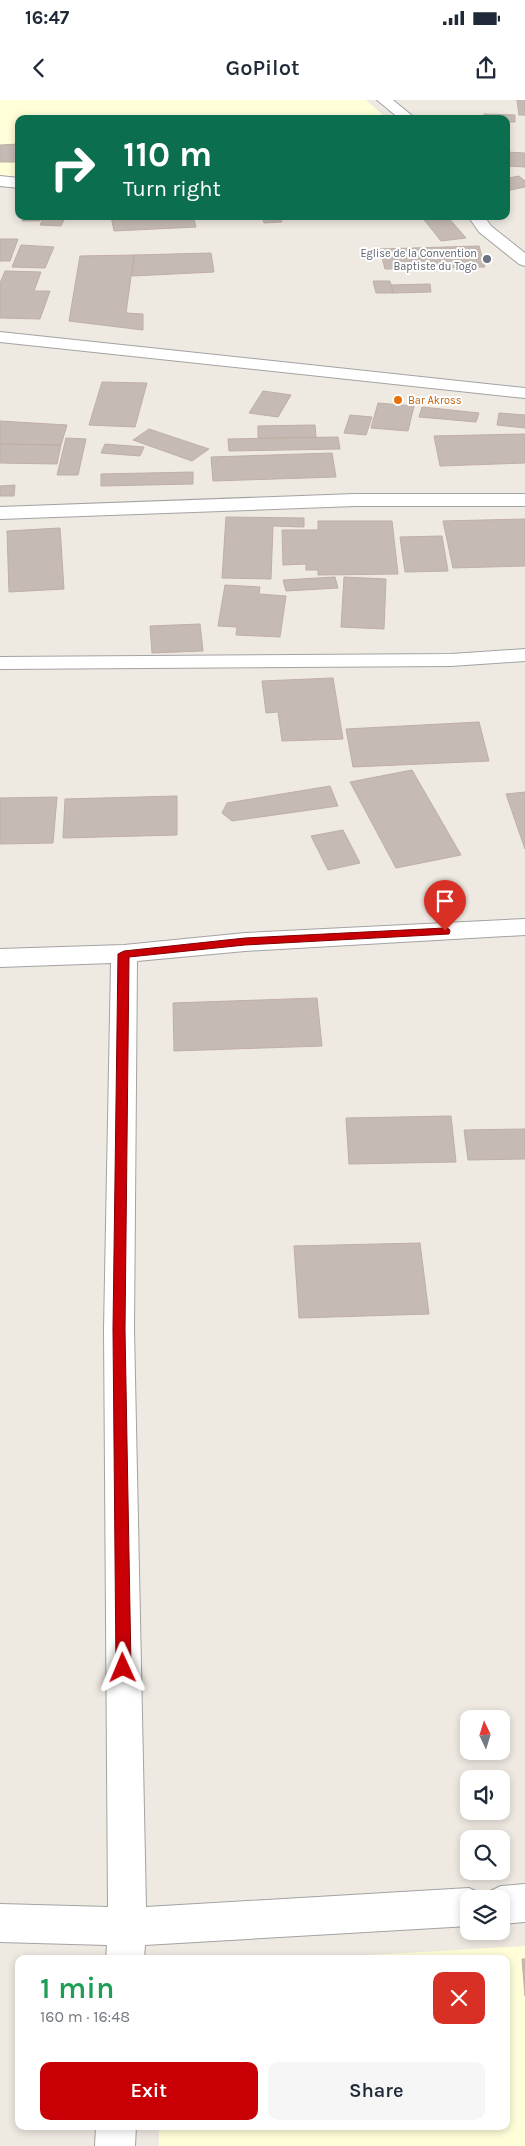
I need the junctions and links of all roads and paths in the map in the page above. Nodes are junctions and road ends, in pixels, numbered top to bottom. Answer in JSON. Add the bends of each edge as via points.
{"nodes":[{"id":1,"x":384,"y":100,"type":"edge"},
{"id":2,"x":404,"y":115,"type":"edge"},
{"id":3,"x":0,"y":181,"type":"edge"},
{"id":4,"x":15,"y":183,"type":"edge"},
{"id":5,"x":479,"y":220,"type":"edge"},
{"id":6,"x":525,"y":261,"type":"edge"},
{"id":7,"x":0,"y":337,"type":"edge"},
{"id":8,"x":525,"y":394,"type":"edge"},
{"id":9,"x":525,"y":500,"type":"edge"},
{"id":10,"x":0,"y":513,"type":"edge"},
{"id":11,"x":525,"y":656,"type":"edge"},
{"id":12,"x":0,"y":663,"type":"edge"},
{"id":13,"x":525,"y":927,"type":"edge"},
{"id":14,"x":124,"y":954,"type":"junction"},
{"id":15,"x":0,"y":958,"type":"edge"},
{"id":16,"x":525,"y":1904,"type":"edge"},
{"id":17,"x":510,"y":1905,"type":"edge"},
{"id":18,"x":460,"y":1908,"type":"edge"},
{"id":19,"x":0,"y":1923,"type":"edge"},
{"id":20,"x":126,"y":1943,"type":"edge"},
{"id":21,"x":116,"y":2130,"type":"edge"},
{"id":22,"x":115,"y":2146,"type":"edge"}],
"edges":[{"from":1,"to":2,"type":"street"},
{"from":3,"to":4,"type":"street"},
{"from":5,"to":6,"type":"street","via":[[485,229]]},
{"from":7,"to":8,"type":"street"},
{"from":9,"to":10,"type":"street","via":[[355,500]]},
{"from":11,"to":12,"type":"street","via":[[451,660]]},
{"from":13,"to":14,"type":"street","via":[[245,942]]},
{"from":14,"to":15,"type":"street"},
{"from":14,"to":20,"type":"street","via":[[119,1329]]},
{"from":16,"to":17,"type":"street"},
{"from":18,"to":20,"type":"street"},
{"from":19,"to":20,"type":"street"},
{"from":21,"to":22,"type":"street"}]}
